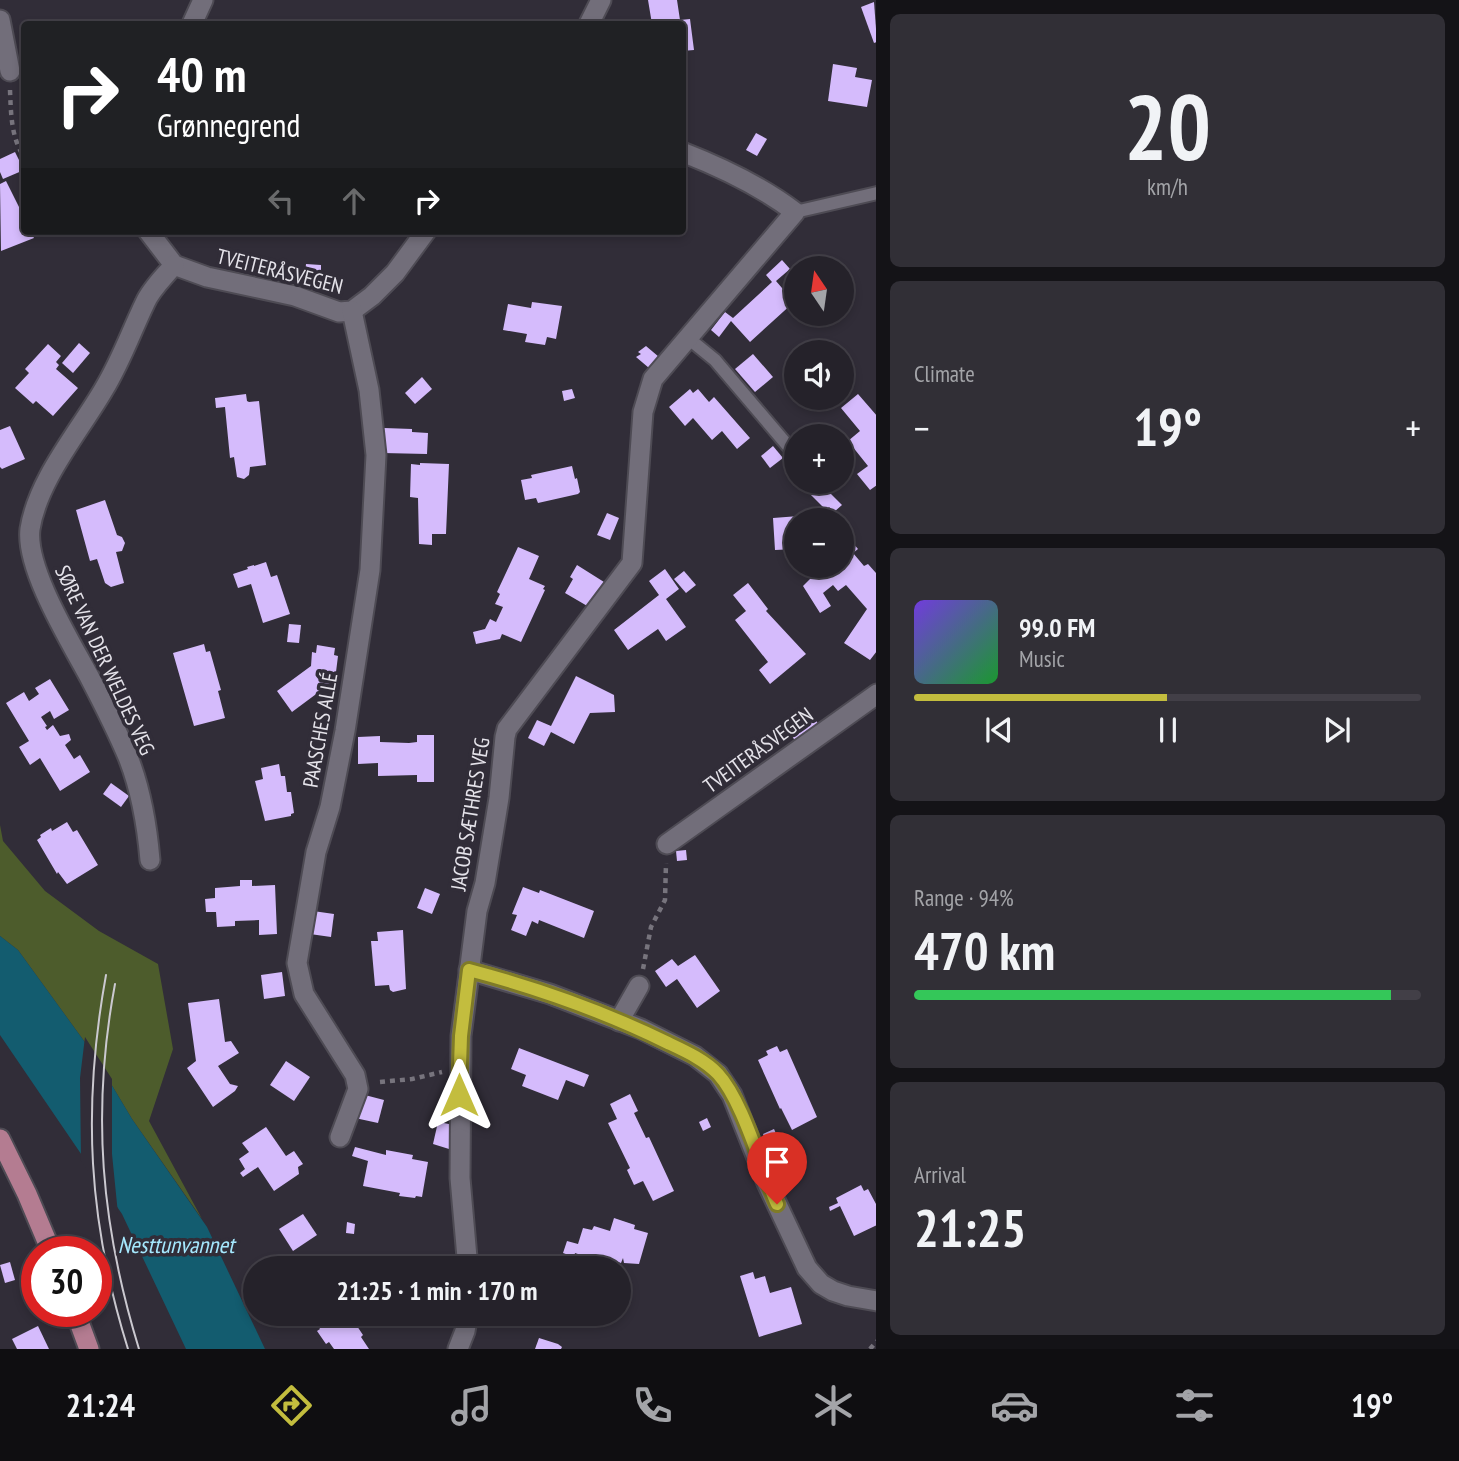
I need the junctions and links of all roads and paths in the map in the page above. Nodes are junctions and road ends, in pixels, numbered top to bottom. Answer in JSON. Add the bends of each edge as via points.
{"nodes":[{"id":1,"x":203,"y":0,"type":"edge"},
{"id":2,"x":601,"y":0,"type":"edge"},
{"id":3,"x":0,"y":20,"type":"edge"},
{"id":4,"x":192,"y":21,"type":"edge"},
{"id":5,"x":590,"y":21,"type":"edge"},
{"id":6,"x":10,"y":71,"type":"joint"},
{"id":7,"x":21,"y":152,"type":"edge"},
{"id":8,"x":686,"y":154,"type":"edge"},
{"id":9,"x":876,"y":193,"type":"edge"},
{"id":10,"x":795,"y":212,"type":"junction"},
{"id":11,"x":151,"y":235,"type":"edge"},
{"id":12,"x":423,"y":235,"type":"edge"},
{"id":13,"x":174,"y":265,"type":"junction"},
{"id":14,"x":352,"y":311,"type":"junction"},
{"id":15,"x":688,"y":338,"type":"junction"},
{"id":16,"x":784,"y":441,"type":"edge"},
{"id":17,"x":876,"y":694,"type":"edge"},
{"id":18,"x":667,"y":844,"type":"joint"},
{"id":19,"x":150,"y":860,"type":"dead end"},
{"id":20,"x":469,"y":970,"type":"junction"},
{"id":21,"x":639,"y":986,"type":"joint"},
{"id":22,"x":619,"y":1021,"type":"junction"},
{"id":23,"x":459,"y":1068,"type":"junction"},
{"id":24,"x":380,"y":1082,"type":"dead end"},
{"id":25,"x":340,"y":1137,"type":"dead end"},
{"id":26,"x":0,"y":1139,"type":"edge"},
{"id":27,"x":45,"y":1236,"type":"edge"},
{"id":28,"x":467,"y":1256,"type":"edge"},
{"id":29,"x":876,"y":1301,"type":"edge"},
{"id":30,"x":465,"y":1326,"type":"edge"},
{"id":31,"x":81,"y":1327,"type":"edge"},
{"id":32,"x":876,"y":1341,"type":"edge"},
{"id":33,"x":89,"y":1349,"type":"edge"},
{"id":34,"x":458,"y":1349,"type":"edge"},
{"id":35,"x":870,"y":1349,"type":"edge"}],
"edges":[{"from":1,"to":4,"type":"street"},
{"from":2,"to":5,"type":"street"},
{"from":3,"to":6,"type":"street"},
{"from":6,"to":7,"type":"path","via":[[11,121]]},
{"from":8,"to":10,"type":"street","via":[[735,174]]},
{"from":9,"to":10,"type":"lane"},
{"from":10,"to":15,"type":"street","name":"JACOB SÆTHRES VEG"},
{"from":11,"to":13,"type":"street"},
{"from":12,"to":14,"type":"street","name":"TVEITERÅSVEGEN","via":[[395,273]]},
{"from":13,"to":14,"type":"street","name":"TVEITERÅSVEGEN","via":[[295,296],[339,313]]},
{"from":13,"to":19,"type":"street","name":"SØRE VAN DER WELDES VEG","via":[[145,301],[123,356],[56,464],[30,531],[36,567],[128,758],[147,826]]},
{"from":14,"to":25,"type":"street","name":"PAASCHES ALLÉ","via":[[369,390],[376,455],[370,570],[345,731],[316,852],[297,963],[304,994],[355,1075],[358,1088]]},
{"from":15,"to":16,"type":"lane","via":[[715,360]]},
{"from":15,"to":20,"type":"street","name":"JACOB SÆTHRES VEG","via":[[653,379],[643,412],[632,563],[507,729]]},
{"from":17,"to":18,"type":"street","name":"TVEITERÅSVEGEN"},
{"from":18,"to":21,"type":"path","via":[[664,900],[651,928]]},
{"from":20,"to":22,"type":"street"},
{"from":20,"to":23,"type":"street","name":"JACOB SÆTHRES VEG"},
{"from":21,"to":22,"type":"street"},
{"from":22,"to":29,"type":"street","via":[[695,1056],[718,1074],[732,1095],[807,1268],[833,1291]]},
{"from":23,"to":24,"type":"path"},
{"from":23,"to":28,"type":"street","name":"JACOB SÆTHRES VEG","via":[[460,1178]]},
{"from":26,"to":27,"type":"main road"},
{"from":30,"to":34,"type":"street"},
{"from":31,"to":33,"type":"main road"},
{"from":32,"to":35,"type":"path"}]}
